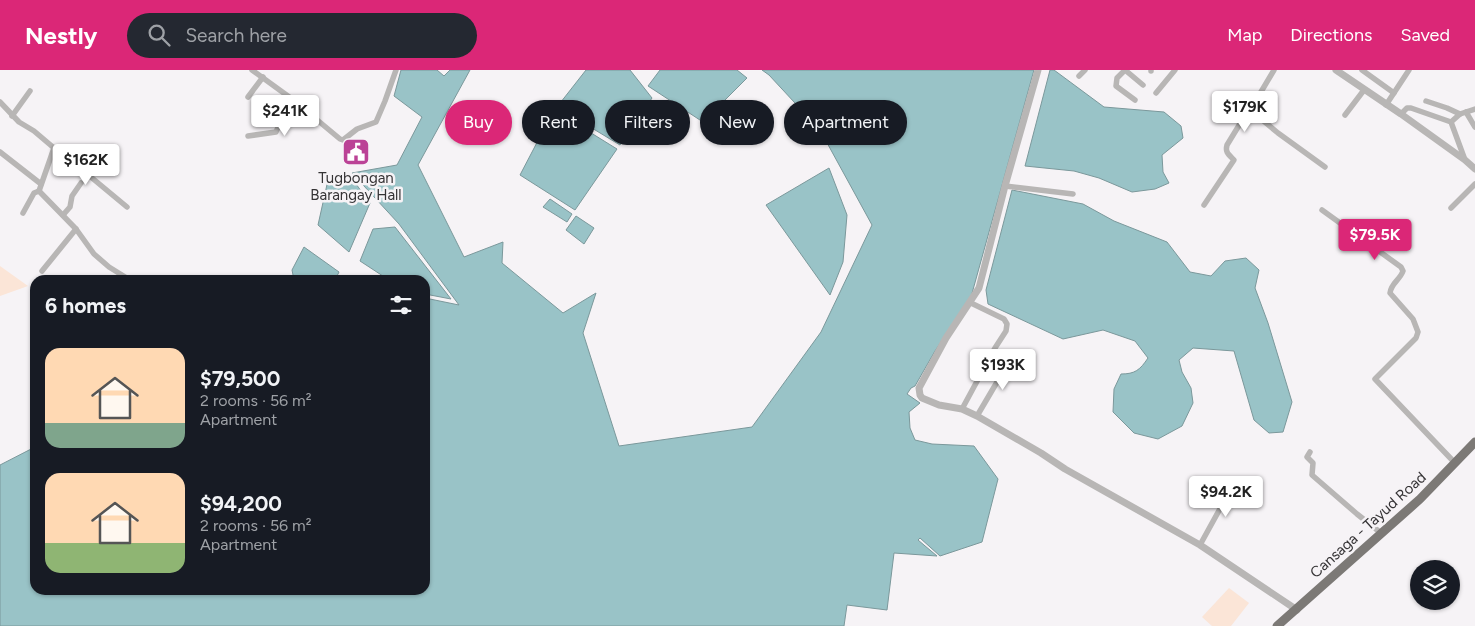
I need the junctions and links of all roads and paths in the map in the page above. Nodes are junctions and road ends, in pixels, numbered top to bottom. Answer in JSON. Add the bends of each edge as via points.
{"nodes":[{"id":1,"x":252,"y":70,"type":"edge"},
{"id":2,"x":396,"y":70,"type":"edge"},
{"id":3,"x":1038,"y":70,"type":"edge"},
{"id":4,"x":1085,"y":70,"type":"edge"},
{"id":5,"x":1125,"y":70,"type":"edge"},
{"id":6,"x":1174,"y":70,"type":"edge"},
{"id":7,"x":1274,"y":70,"type":"edge"},
{"id":8,"x":1337,"y":70,"type":"edge"},
{"id":9,"x":1362,"y":70,"type":"edge"},
{"id":10,"x":1398,"y":70,"type":"edge"},
{"id":11,"x":1407,"y":72,"type":"edge"},
{"id":12,"x":1079,"y":76,"type":"dead end"},
{"id":13,"x":263,"y":77,"type":"junction"},
{"id":14,"x":1143,"y":85,"type":"dead end"},
{"id":15,"x":1364,"y":90,"type":"junction"},
{"id":16,"x":30,"y":91,"type":"dead end"},
{"id":17,"x":1156,"y":92,"type":"dead end"},
{"id":18,"x":1394,"y":93,"type":"junction"},
{"id":19,"x":248,"y":97,"type":"dead end"},
{"id":20,"x":290,"y":98,"type":"junction"},
{"id":21,"x":1135,"y":100,"type":"dead end"},
{"id":22,"x":1426,"y":101,"type":"dead end"},
{"id":23,"x":0,"y":102,"type":"edge"},
{"id":24,"x":1386,"y":104,"type":"junction"},
{"id":25,"x":1249,"y":109,"type":"junction"},
{"id":26,"x":1475,"y":109,"type":"edge"},
{"id":27,"x":1463,"y":113,"type":"junction"},
{"id":28,"x":1401,"y":114,"type":"junction"},
{"id":29,"x":1345,"y":115,"type":"dead end"},
{"id":30,"x":12,"y":116,"type":"junction"},
{"id":31,"x":1451,"y":122,"type":"junction"},
{"id":32,"x":1475,"y":126,"type":"edge"},
{"id":33,"x":248,"y":136,"type":"dead end"},
{"id":34,"x":54,"y":150,"type":"junction"},
{"id":35,"x":0,"y":152,"type":"edge"},
{"id":36,"x":1465,"y":160,"type":"junction"},
{"id":37,"x":1325,"y":167,"type":"dead end"},
{"id":38,"x":1475,"y":168,"type":"edge"},
{"id":39,"x":81,"y":183,"type":"dead end"},
{"id":40,"x":42,"y":184,"type":"junction"},
{"id":41,"x":1475,"y":184,"type":"edge"},
{"id":42,"x":1005,"y":186,"type":"junction"},
{"id":43,"x":39,"y":191,"type":"junction"},
{"id":44,"x":1073,"y":194,"type":"dead end"},
{"id":45,"x":1204,"y":205,"type":"dead end"},
{"id":46,"x":127,"y":207,"type":"dead end"},
{"id":47,"x":1451,"y":208,"type":"dead end"},
{"id":48,"x":1322,"y":210,"type":"dead end"},
{"id":49,"x":23,"y":213,"type":"dead end"},
{"id":50,"x":63,"y":215,"type":"junction"},
{"id":51,"x":76,"y":229,"type":"junction"},
{"id":52,"x":42,"y":271,"type":"dead end"},
{"id":53,"x":121,"y":275,"type":"edge"},
{"id":54,"x":971,"y":303,"type":"junction"},
{"id":55,"x":1019,"y":358,"type":"dead end"},
{"id":56,"x":962,"y":408,"type":"junction"},
{"id":57,"x":977,"y":416,"type":"junction"},
{"id":58,"x":1475,"y":442,"type":"edge"},
{"id":59,"x":1310,"y":452,"type":"dead end"},
{"id":60,"x":1455,"y":463,"type":"junction"},
{"id":61,"x":1237,"y":481,"type":"dead end"},
{"id":62,"x":1382,"y":533,"type":"junction"},
{"id":63,"x":1200,"y":545,"type":"junction"},
{"id":64,"x":1297,"y":610,"type":"junction"},
{"id":65,"x":1277,"y":626,"type":"edge"}],
"edges":[{"from":1,"to":13,"type":"street"},
{"from":2,"to":20,"type":"street","via":[[376,122],[357,129],[343,140]]},
{"from":3,"to":42,"type":"street"},
{"from":4,"to":12,"type":"street"},
{"from":5,"to":14,"type":"street"},
{"from":5,"to":21,"type":"street","via":[[1117,78],[1116,86]]},
{"from":6,"to":17,"type":"street"},
{"from":7,"to":25,"type":"street"},
{"from":8,"to":15,"type":"street"},
{"from":9,"to":18,"type":"street"},
{"from":10,"to":11,"type":"street"},
{"from":11,"to":18,"type":"street"},
{"from":13,"to":19,"type":"street"},
{"from":13,"to":20,"type":"street"},
{"from":15,"to":24,"type":"street"},
{"from":15,"to":29,"type":"street"},
{"from":16,"to":30,"type":"street"},
{"from":18,"to":24,"type":"street"},
{"from":20,"to":33,"type":"street","via":[[276,132]]},
{"from":22,"to":27,"type":"street"},
{"from":23,"to":30,"type":"street"},
{"from":24,"to":28,"type":"street"},
{"from":25,"to":37,"type":"street"},
{"from":25,"to":45,"type":"street","via":[[1227,145],[1227,154],[1234,160]]},
{"from":26,"to":27,"type":"street"},
{"from":27,"to":31,"type":"street"},
{"from":27,"to":32,"type":"street"},
{"from":28,"to":31,"type":"street","via":[[1410,108]]},
{"from":28,"to":36,"type":"street"},
{"from":30,"to":34,"type":"street","via":[[51,144]]},
{"from":31,"to":36,"type":"street"},
{"from":34,"to":40,"type":"street"},
{"from":34,"to":46,"type":"street"},
{"from":35,"to":40,"type":"street"},
{"from":36,"to":38,"type":"street"},
{"from":39,"to":50,"type":"street","via":[[72,196],[70,208]]},
{"from":40,"to":43,"type":"street"},
{"from":41,"to":47,"type":"street"},
{"from":42,"to":44,"type":"street"},
{"from":42,"to":54,"type":"street","via":[[980,288]]},
{"from":43,"to":49,"type":"street","via":[[34,193]]},
{"from":43,"to":50,"type":"street"},
{"from":48,"to":60,"type":"street","via":[[1401,267],[1401,276],[1391,286],[1390,293],[1413,319],[1418,332],[1416,338],[1375,379]]},
{"from":50,"to":51,"type":"street"},
{"from":51,"to":52,"type":"street"},
{"from":51,"to":53,"type":"street","via":[[94,254]]},
{"from":54,"to":56,"type":"street","via":[[1004,319],[1007,324]]},
{"from":54,"to":56,"type":"street","via":[[946,338],[919,388],[922,398]]},
{"from":55,"to":57,"type":"street","via":[[1000,377]]},
{"from":56,"to":57,"type":"street"},
{"from":57,"to":63,"type":"street"},
{"from":58,"to":60,"type":"highway","name":"Cansaga - Tayud Road"},
{"from":59,"to":62,"type":"street","via":[[1312,475]]},
{"from":60,"to":62,"type":"highway","name":"Cansaga - Tayud Road"},
{"from":61,"to":63,"type":"street"},
{"from":62,"to":64,"type":"highway","name":"Cansaga - Tayud Road"},
{"from":63,"to":64,"type":"street"},
{"from":64,"to":65,"type":"highway","name":"Cansaga - Tayud Road"}]}
